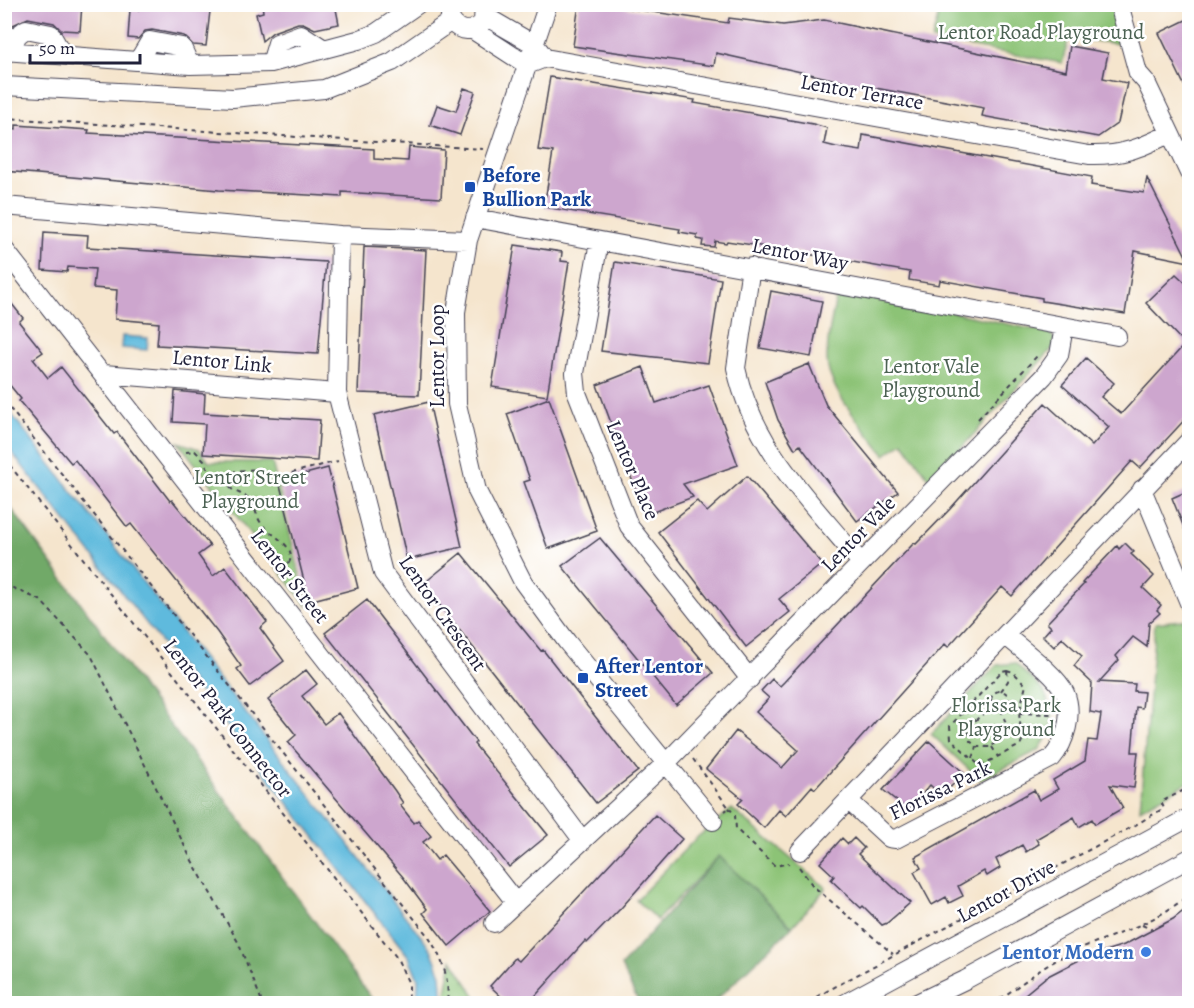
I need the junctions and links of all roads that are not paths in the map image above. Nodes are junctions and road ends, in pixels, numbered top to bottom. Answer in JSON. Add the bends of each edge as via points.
{"nodes":[{"id":1,"x":548,"y":4,"type":"edge"},
{"id":2,"x":1119,"y":4,"type":"edge"},
{"id":3,"x":1129,"y":4,"type":"edge"},
{"id":4,"x":407,"y":8,"type":"edge"},
{"id":5,"x":484,"y":10,"type":"edge"},
{"id":6,"x":451,"y":13,"type":"edge"},
{"id":7,"x":473,"y":30,"type":"junction"},
{"id":8,"x":358,"y":40,"type":"junction"},
{"id":9,"x":7,"y":51,"type":"edge"},
{"id":10,"x":540,"y":51,"type":"junction"},
{"id":11,"x":93,"y":58,"type":"junction"},
{"id":12,"x":527,"y":65,"type":"junction"},
{"id":13,"x":373,"y":69,"type":"junction"},
{"id":14,"x":1146,"y":81,"type":"junction"},
{"id":15,"x":4,"y":86,"type":"edge"},
{"id":16,"x":92,"y":89,"type":"junction"},
{"id":17,"x":1169,"y":134,"type":"junction"},
{"id":18,"x":1190,"y":176,"type":"edge"},
{"id":19,"x":4,"y":206,"type":"edge"},
{"id":20,"x":475,"y":218,"type":"junction"},
{"id":21,"x":340,"y":235,"type":"junction"},
{"id":22,"x":468,"y":240,"type":"junction"},
{"id":23,"x":599,"y":242,"type":"junction"},
{"id":24,"x":4,"y":249,"type":"edge"},
{"id":25,"x":751,"y":267,"type":"junction"},
{"id":26,"x":1064,"y":327,"type":"junction"},
{"id":27,"x":1117,"y":336,"type":"dead end"},
{"id":28,"x":104,"y":374,"type":"junction"},
{"id":29,"x":337,"y":393,"type":"junction"},
{"id":30,"x":1190,"y":440,"type":"edge"},
{"id":31,"x":1142,"y":489,"type":"junction"},
{"id":32,"x":861,"y":563,"type":"junction"},
{"id":33,"x":1190,"y":605,"type":"edge"},
{"id":34,"x":1005,"y":634,"type":"junction"},
{"id":35,"x":750,"y":679,"type":"junction"},
{"id":36,"x":666,"y":763,"type":"junction"},
{"id":37,"x":848,"y":800,"type":"junction"},
{"id":38,"x":1190,"y":817,"type":"edge"},
{"id":39,"x":713,"y":822,"type":"dead end"},
{"id":40,"x":583,"y":841,"type":"junction"},
{"id":41,"x":800,"y":850,"type":"dead end"},
{"id":42,"x":1190,"y":858,"type":"edge"},
{"id":43,"x":516,"y":903,"type":"junction"},
{"id":44,"x":494,"y":922,"type":"dead end"},
{"id":45,"x":965,"y":980,"type":"junction"},
{"id":46,"x":872,"y":997,"type":"edge"},
{"id":47,"x":847,"y":1003,"type":"edge"},
{"id":48,"x":915,"y":1004,"type":"edge"},
{"id":49,"x":941,"y":1004,"type":"edge"}],
"edges":[{"from":1,"to":10,"type":"street","name":"Lentor Loop"},
{"from":2,"to":14,"type":"street","via":[[1138,73]]},
{"from":3,"to":14,"type":"street","via":[[1148,69]]},
{"from":4,"to":8,"type":"street"},
{"from":5,"to":7,"type":"street","via":[[483,22]]},
{"from":5,"to":10,"type":"street"},
{"from":6,"to":7,"type":"street","via":[[461,30]]},
{"from":6,"to":13,"type":"street","via":[[392,62]]},
{"from":7,"to":12,"type":"street"},
{"from":8,"to":11,"type":"street","via":[[324,49],[301,34],[277,43],[271,63],[190,65],[182,47],[150,41],[138,61]]},
{"from":8,"to":13,"type":"street"},
{"from":9,"to":11,"type":"street","via":[[26,29],[51,34],[63,55]]},
{"from":10,"to":12,"type":"street","name":"Lentor Loop"},
{"from":10,"to":17,"type":"street","name":"Lentor Terrace","via":[[1089,155],[1114,156]]},
{"from":11,"to":16,"type":"street"},
{"from":12,"to":20,"type":"street","name":"Lentor Loop"},
{"from":13,"to":16,"type":"street","via":[[324,89],[233,98]]},
{"from":14,"to":17,"type":"street"},
{"from":15,"to":16,"type":"street"},
{"from":17,"to":18,"type":"street"},
{"from":19,"to":21,"type":"street"},
{"from":20,"to":22,"type":"street","name":"Lentor Loop"},
{"from":20,"to":23,"type":"street","name":"Lentor Way"},
{"from":21,"to":22,"type":"street"},
{"from":21,"to":29,"type":"street","name":"Lentor Crescent"},
{"from":22,"to":36,"type":"street","name":"Lentor Loop","via":[[456,312],[457,404],[477,491],[523,582]]},
{"from":23,"to":25,"type":"street","name":"Lentor Way"},
{"from":23,"to":35,"type":"street","name":"Lentor Place","via":[[574,373],[577,393],[629,526]]},
{"from":24,"to":28,"type":"street","name":"Lentor Street"},
{"from":25,"to":26,"type":"street","name":"Lentor Way"},
{"from":25,"to":32,"type":"street","via":[[736,368],[740,385],[779,466]]},
{"from":26,"to":27,"type":"street","name":"Lentor Way"},
{"from":26,"to":32,"type":"street","name":"Lentor Vale","via":[[1059,355],[1044,376]]},
{"from":28,"to":29,"type":"street","name":"Lentor Link"},
{"from":28,"to":43,"type":"street","name":"Lentor Street"},
{"from":29,"to":40,"type":"street","name":"Lentor Crescent","via":[[386,579]]},
{"from":30,"to":31,"type":"street","name":"Florissa Park"},
{"from":31,"to":33,"type":"street"},
{"from":31,"to":34,"type":"street","name":"Florissa Park"},
{"from":32,"to":35,"type":"street","name":"Lentor Vale"},
{"from":34,"to":37,"type":"street","name":"Florissa Park"},
{"from":34,"to":37,"type":"street","name":"Florissa Park","via":[[1065,693],[1068,716],[1062,747],[1052,758],[896,839],[889,838]]},
{"from":35,"to":36,"type":"street","name":"Lentor Vale"},
{"from":36,"to":39,"type":"street","name":"Lentor Loop"},
{"from":36,"to":40,"type":"street"},
{"from":37,"to":41,"type":"street","name":"Florissa Park"},
{"from":38,"to":46,"type":"street","name":"Lentor Drive"},
{"from":40,"to":43,"type":"street"},
{"from":42,"to":45,"type":"street"},
{"from":43,"to":44,"type":"street"},
{"from":45,"to":48,"type":"street"},
{"from":45,"to":49,"type":"street"},
{"from":46,"to":47,"type":"street","name":"Lentor Drive"}]}
